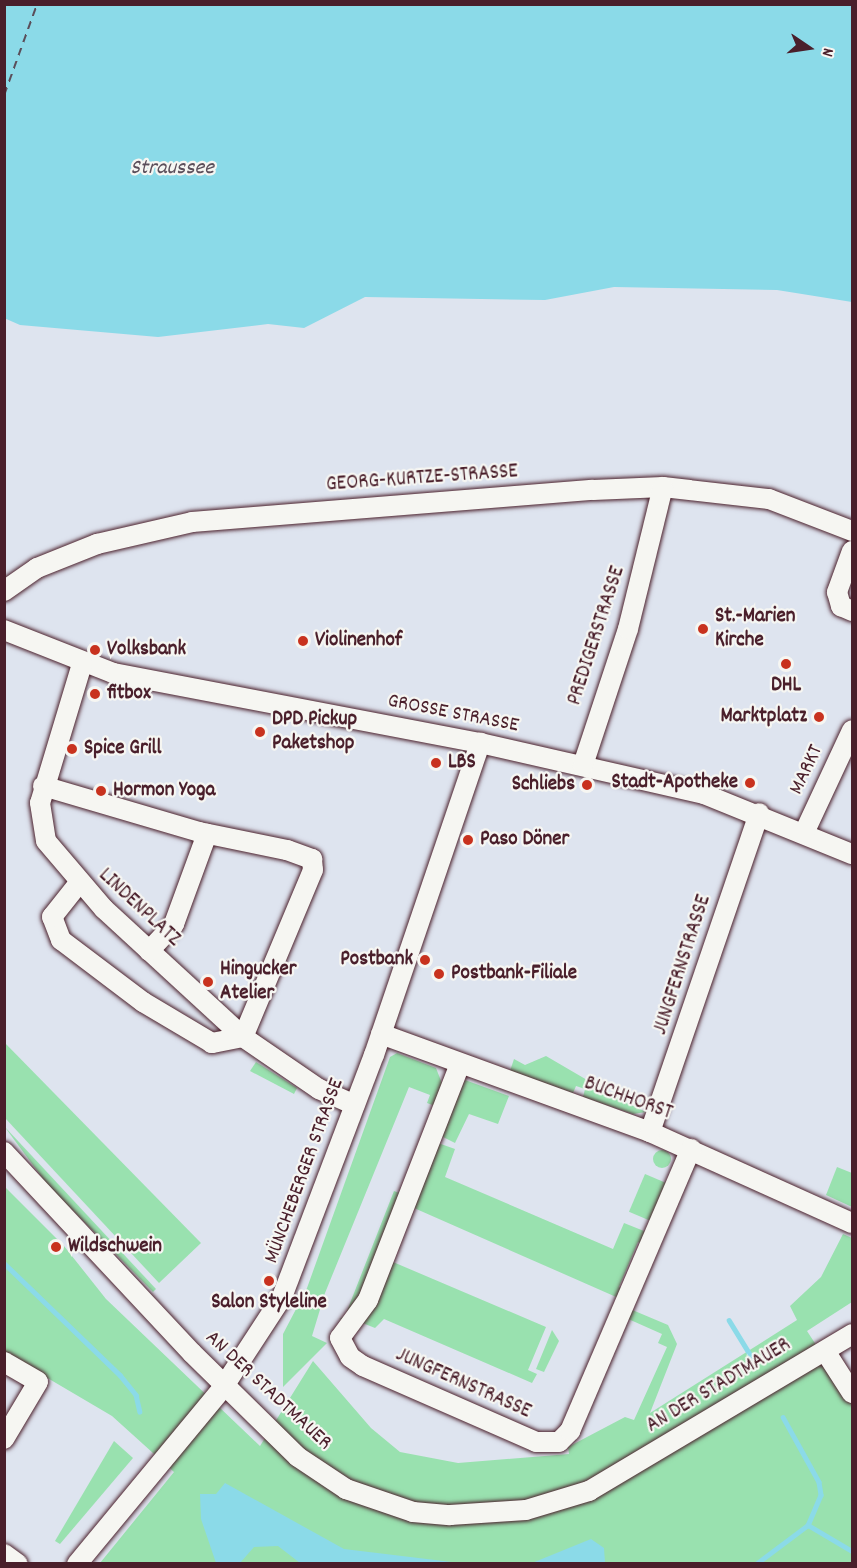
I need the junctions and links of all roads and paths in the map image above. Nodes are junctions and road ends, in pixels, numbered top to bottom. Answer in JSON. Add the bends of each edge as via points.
{"nodes":[{"id":1,"x":663,"y":487,"type":"junction"},
{"id":2,"x":852,"y":531,"type":"edge"},
{"id":3,"x":852,"y":551,"type":"edge"},
{"id":4,"x":4,"y":591,"type":"edge"},
{"id":5,"x":852,"y":611,"type":"edge"},
{"id":6,"x":4,"y":630,"type":"edge"},
{"id":7,"x":82,"y":664,"type":"junction"},
{"id":8,"x":852,"y":730,"type":"edge"},
{"id":9,"x":480,"y":743,"type":"junction"},
{"id":10,"x":583,"y":765,"type":"junction"},
{"id":11,"x":43,"y":786,"type":"junction"},
{"id":12,"x":759,"y":813,"type":"junction"},
{"id":13,"x":805,"y":831,"type":"junction"},
{"id":14,"x":207,"y":834,"type":"junction"},
{"id":15,"x":852,"y":854,"type":"edge"},
{"id":16,"x":79,"y":883,"type":"junction"},
{"id":17,"x":149,"y":951,"type":"junction"},
{"id":18,"x":381,"y":1034,"type":"junction"},
{"id":19,"x":243,"y":1037,"type":"junction"},
{"id":20,"x":460,"y":1064,"type":"junction"},
{"id":21,"x":355,"y":1105,"type":"junction"},
{"id":22,"x":650,"y":1132,"type":"junction"},
{"id":23,"x":691,"y":1149,"type":"junction"},
{"id":24,"x":4,"y":1152,"type":"edge"},
{"id":25,"x":852,"y":1223,"type":"edge"},
{"id":26,"x":852,"y":1334,"type":"edge"},
{"id":27,"x":825,"y":1351,"type":"junction"},
{"id":28,"x":4,"y":1362,"type":"edge"},
{"id":29,"x":224,"y":1386,"type":"junction"},
{"id":30,"x":852,"y":1393,"type":"edge"},
{"id":31,"x":4,"y":1440,"type":"edge"},
{"id":32,"x":4,"y":1554,"type":"edge"},
{"id":33,"x":18,"y":1563,"type":"edge"},
{"id":34,"x":77,"y":1563,"type":"edge"}],
"edges":[{"from":1,"to":2,"type":"street","name":"GEORG-KURTZE-STRASSE","via":[[770,499]]},
{"from":1,"to":4,"type":"street","name":"GEORG-KURTZE-STRASSE","via":[[192,522],[97,544],[37,568]]},
{"from":1,"to":10,"type":"street","name":"PREDIGERSTRASSE"},
{"from":3,"to":5,"type":"street","via":[[837,592],[837,601]]},
{"from":6,"to":7,"type":"street","name":"GROSSE STRASSE"},
{"from":7,"to":9,"type":"street","name":"GROSSE STRASSE"},
{"from":7,"to":11,"type":"street"},
{"from":8,"to":13,"type":"street","name":"MARKT"},
{"from":9,"to":10,"type":"street","name":"GROSSE STRASSE"},
{"from":9,"to":18,"type":"street","name":"MÜNCHEBERGER STRASSE"},
{"from":10,"to":12,"type":"street","name":"GROSSE STRASSE"},
{"from":11,"to":14,"type":"street"},
{"from":11,"to":16,"type":"street","via":[[40,818],[46,842]]},
{"from":12,"to":13,"type":"street","name":"GROSSE STRASSE"},
{"from":12,"to":22,"type":"street","name":"JUNGFERNSTRASSE"},
{"from":13,"to":15,"type":"street","name":"GROSSE STRASSE"},
{"from":14,"to":17,"type":"street","via":[[174,924]]},
{"from":14,"to":19,"type":"street","via":[[312,859],[313,870]]},
{"from":16,"to":17,"type":"street","name":"LINDENPLATZ"},
{"from":16,"to":19,"type":"street","name":"LINDENPLATZ","via":[[52,917],[67,946],[204,1040]]},
{"from":17,"to":19,"type":"street","name":"LINDENPLATZ"},
{"from":18,"to":20,"type":"street","name":"BUCHHORST"},
{"from":18,"to":21,"type":"street","name":"MÜNCHEBERGER STRASSE"},
{"from":19,"to":21,"type":"street","name":"LINDENPLATZ","via":[[319,1089]]},
{"from":20,"to":22,"type":"street","name":"BUCHHORST"},
{"from":20,"to":23,"type":"street","name":"JUNGFERNSTRASSE","via":[[368,1300],[344,1328],[344,1347],[363,1366],[546,1444],[570,1431]]},
{"from":21,"to":29,"type":"street","name":"MÜNCHEBERGER STRASSE","via":[[282,1297]]},
{"from":22,"to":23,"type":"street","name":"BUCHHORST"},
{"from":23,"to":25,"type":"street","name":"BUCHHORST"},
{"from":24,"to":29,"type":"street","name":"AN DER STADTMAUER"},
{"from":26,"to":27,"type":"street","name":"AN DER STADTMAUER"},
{"from":27,"to":29,"type":"street","name":"AN DER STADTMAUER","via":[[589,1491],[526,1510],[492,1513],[427,1514],[346,1489],[298,1457]]},
{"from":27,"to":30,"type":"street"},
{"from":28,"to":31,"type":"street","via":[[38,1382]]},
{"from":29,"to":34,"type":"street","name":"MÜNCHEBERGER STRASSE"},
{"from":32,"to":33,"type":"street"}]}
